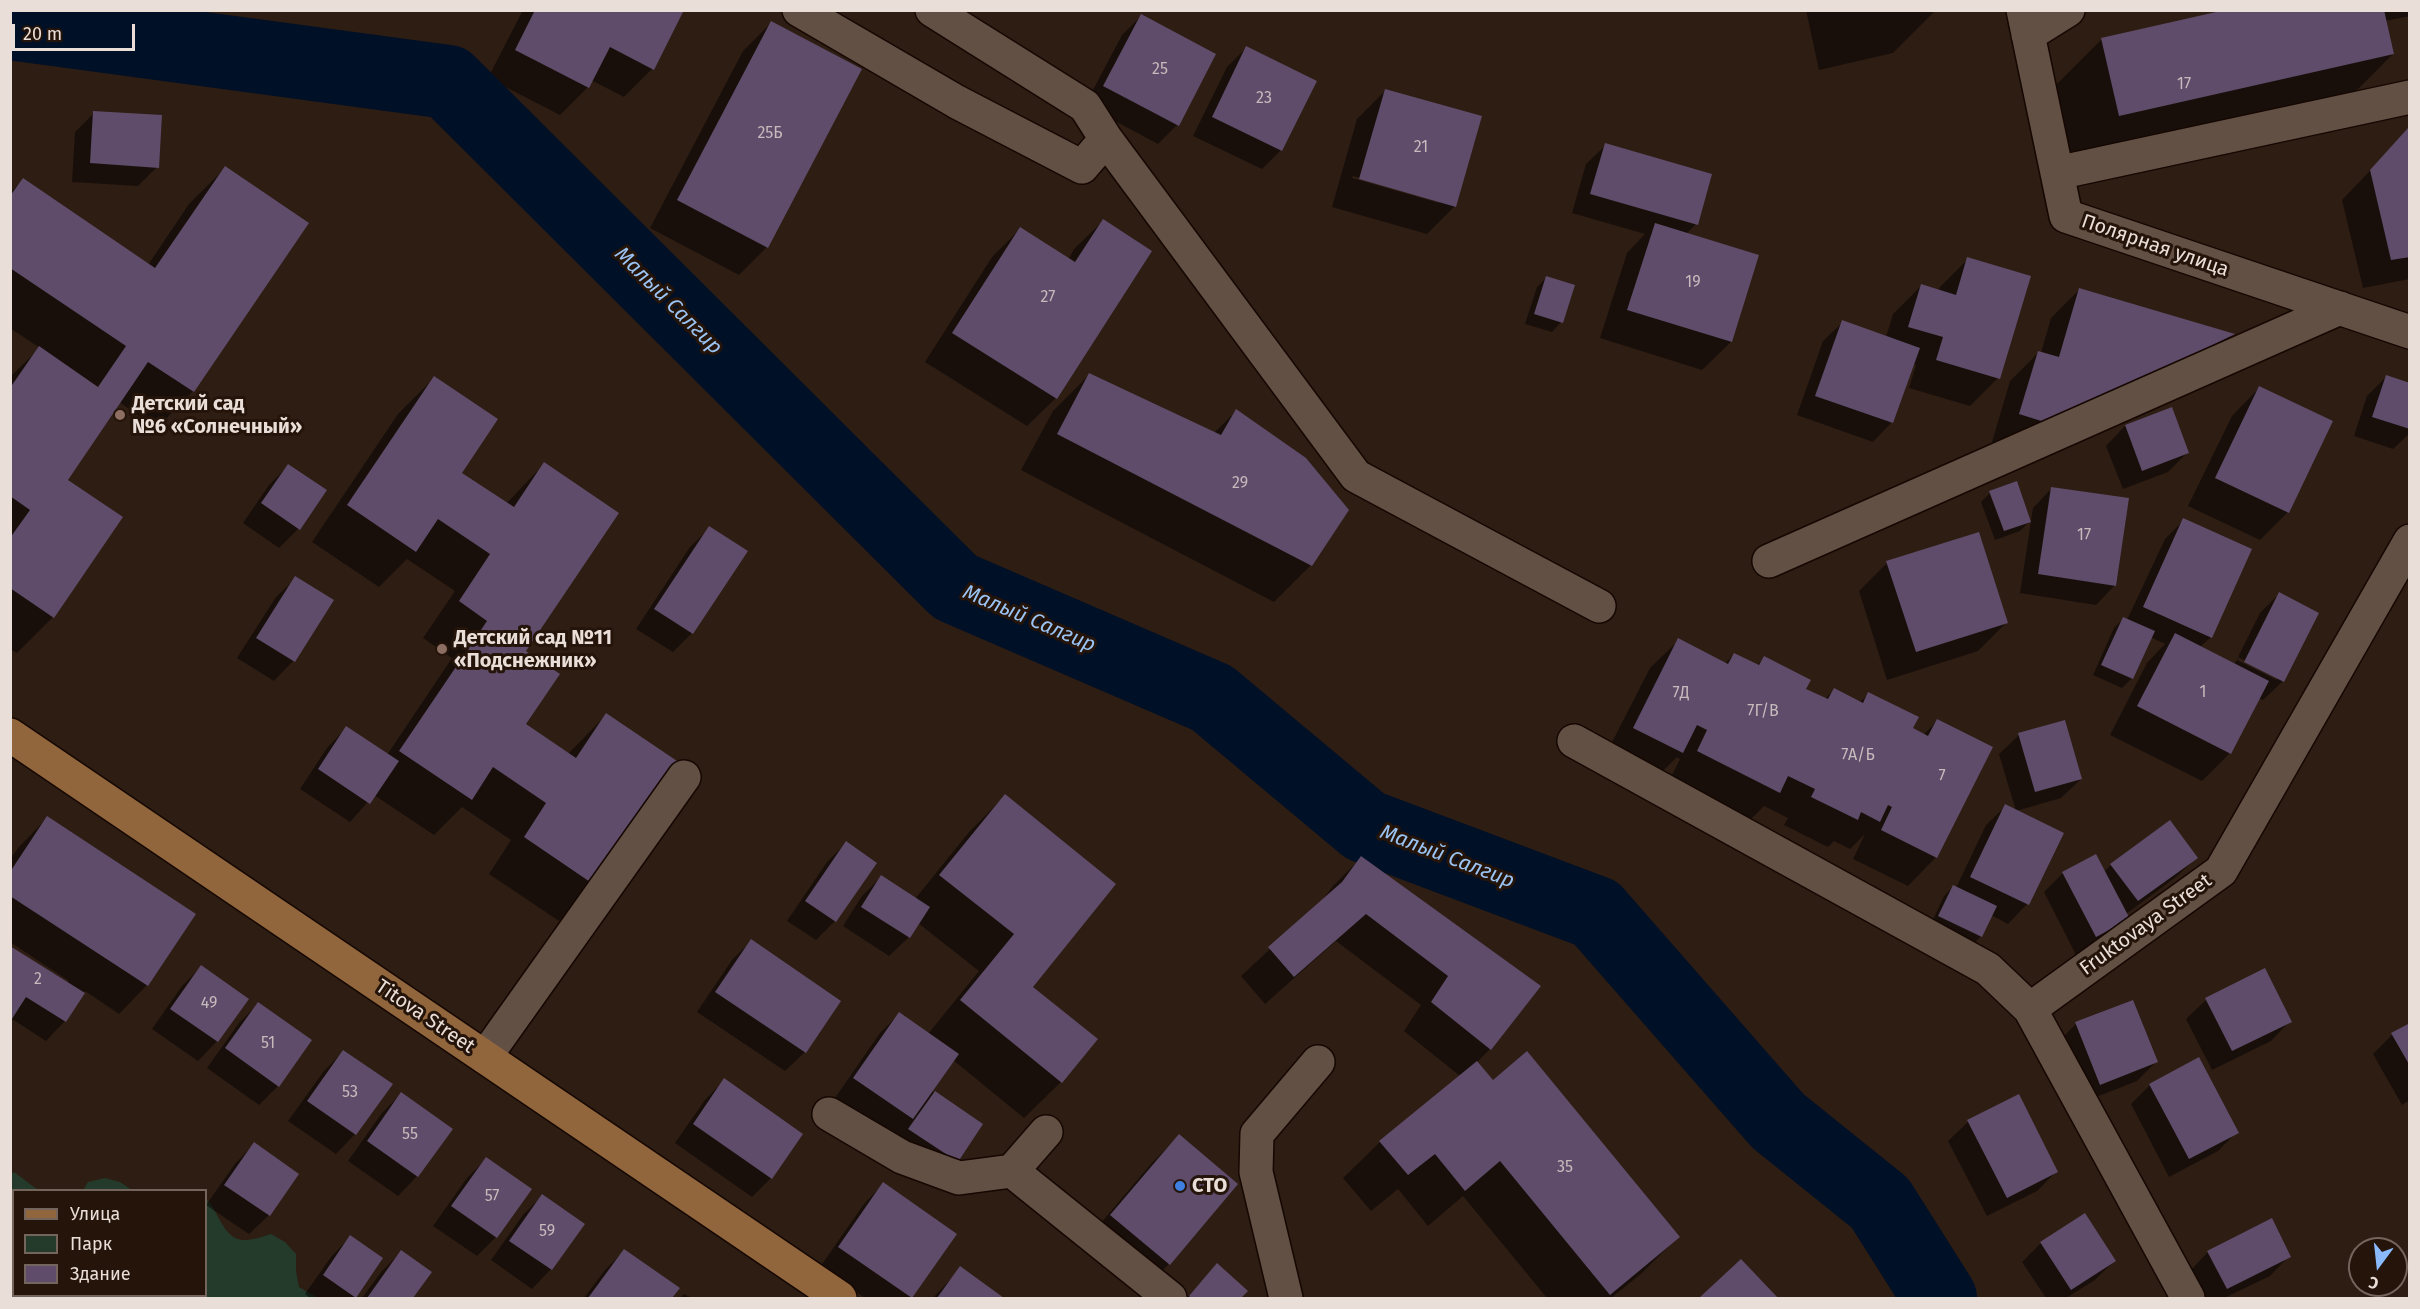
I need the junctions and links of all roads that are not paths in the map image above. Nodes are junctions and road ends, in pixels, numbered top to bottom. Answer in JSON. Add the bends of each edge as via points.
{"nodes":[{"id":1,"x":799,"y":10,"type":"edge"},
{"id":2,"x":932,"y":10,"type":"edge"},
{"id":3,"x":2068,"y":10,"type":"edge"},
{"id":4,"x":2025,"y":23,"type":"edge"},
{"id":5,"x":2409,"y":97,"type":"edge"},
{"id":6,"x":1106,"y":139,"type":"junction"},
{"id":7,"x":2057,"y":173,"type":"junction"},
{"id":8,"x":2340,"y":308,"type":"junction"},
{"id":9,"x":2409,"y":332,"type":"edge"},
{"id":10,"x":2409,"y":541,"type":"edge"},
{"id":11,"x":1769,"y":561,"type":"dead end"},
{"id":12,"x":1599,"y":606,"type":"dead end"},
{"id":13,"x":10,"y":735,"type":"edge"},
{"id":14,"x":1574,"y":741,"type":"dead end"},
{"id":15,"x":684,"y":777,"type":"dead end"},
{"id":16,"x":2030,"y":1010,"type":"junction"},
{"id":17,"x":485,"y":1057,"type":"junction"},
{"id":18,"x":1318,"y":1062,"type":"dead end"},
{"id":19,"x":830,"y":1114,"type":"dead end"},
{"id":20,"x":1046,"y":1132,"type":"dead end"},
{"id":21,"x":1012,"y":1171,"type":"junction"},
{"id":22,"x":840,"y":1299,"type":"edge"},
{"id":23,"x":1170,"y":1299,"type":"edge"},
{"id":24,"x":1286,"y":1299,"type":"edge"},
{"id":25,"x":2188,"y":1299,"type":"edge"}],
"edges":[{"from":1,"to":6,"type":"street","via":[[957,102],[1082,167]]},
{"from":2,"to":6,"type":"street","via":[[1085,106]]},
{"from":3,"to":4,"type":"street"},
{"from":4,"to":7,"type":"street","name":"Полярная улица"},
{"from":5,"to":7,"type":"street"},
{"from":6,"to":12,"type":"street","via":[[1356,476]]},
{"from":7,"to":8,"type":"street","name":"Полярная улица","via":[[2066,216]]},
{"from":8,"to":9,"type":"street","name":"Полярная улица"},
{"from":8,"to":11,"type":"street"},
{"from":10,"to":16,"type":"street","name":"Fruktovaya Street","via":[[2221,871]]},
{"from":13,"to":17,"type":"main road","name":"Titova Street"},
{"from":14,"to":16,"type":"street","via":[[1988,969]]},
{"from":15,"to":17,"type":"street"},
{"from":16,"to":25,"type":"street"},
{"from":17,"to":22,"type":"main road","name":"Titova Street"},
{"from":18,"to":24,"type":"street","via":[[1257,1134],[1256,1172]]},
{"from":19,"to":21,"type":"street","via":[[902,1157],[959,1178]]},
{"from":20,"to":21,"type":"street"},
{"from":21,"to":23,"type":"street"}]}
